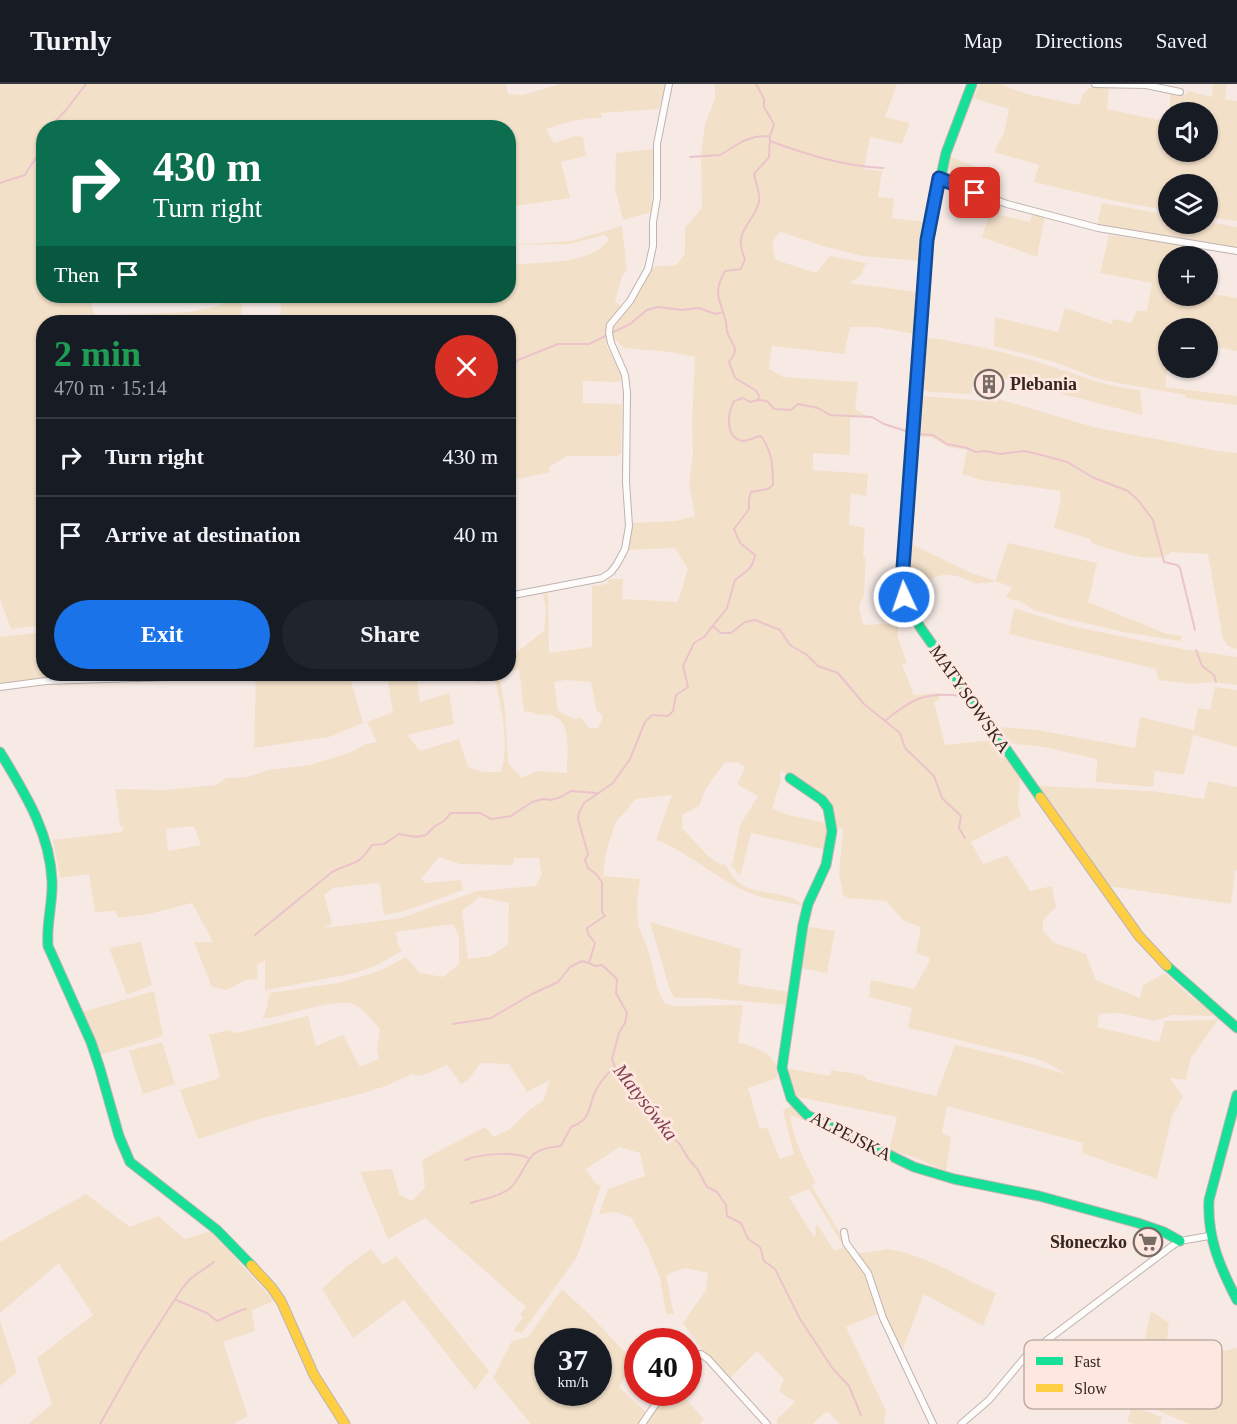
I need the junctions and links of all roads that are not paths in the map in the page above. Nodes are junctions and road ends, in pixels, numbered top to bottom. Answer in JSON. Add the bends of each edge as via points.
{"nodes":[{"id":1,"x":669,"y":84,"type":"edge"},
{"id":2,"x":972,"y":84,"type":"edge"},
{"id":3,"x":1095,"y":84,"type":"edge"},
{"id":4,"x":1180,"y":92,"type":"dead end"},
{"id":5,"x":939,"y":178,"type":"junction"},
{"id":6,"x":1237,"y":251,"type":"edge"},
{"id":7,"x":516,"y":594,"type":"edge"},
{"id":8,"x":46,"y":681,"type":"edge"},
{"id":9,"x":0,"y":687,"type":"edge"},
{"id":10,"x":0,"y":752,"type":"edge"},
{"id":11,"x":790,"y":778,"type":"dead end"},
{"id":12,"x":1237,"y":1028,"type":"edge"},
{"id":13,"x":1237,"y":1095,"type":"edge"},
{"id":14,"x":844,"y":1232,"type":"dead end"},
{"id":15,"x":1209,"y":1236,"type":"junction"},
{"id":16,"x":1180,"y":1241,"type":"junction"},
{"id":17,"x":1237,"y":1300,"type":"edge"},
{"id":18,"x":1046,"y":1340,"type":"edge"},
{"id":19,"x":702,"y":1355,"type":"edge"},
{"id":20,"x":1024,"y":1358,"type":"edge"},
{"id":21,"x":654,"y":1406,"type":"edge"},
{"id":22,"x":345,"y":1424,"type":"edge"},
{"id":23,"x":642,"y":1424,"type":"edge"},
{"id":24,"x":767,"y":1424,"type":"edge"},
{"id":25,"x":933,"y":1424,"type":"edge"},
{"id":26,"x":961,"y":1424,"type":"edge"}],
"edges":[{"from":1,"to":7,"type":"street","via":[[657,144],[657,198],[648,268],[630,301],[610,325],[609,333],[625,375],[627,393],[629,526],[625,549],[611,572],[602,578]]},
{"from":2,"to":5,"type":"street","name":"MATYSOWSKA"},
{"from":3,"to":4,"type":"street","via":[[1140,85]]},
{"from":5,"to":6,"type":"street","via":[[1007,204],[1098,228]]},
{"from":5,"to":12,"type":"street","name":"MATYSOWSKA","via":[[926,254],[904,597],[945,664],[1139,936],[1172,972]]},
{"from":8,"to":9,"type":"street"},
{"from":10,"to":22,"type":"street","via":[[40,819],[51,867],[48,946],[97,1058],[122,1148],[130,1161],[218,1230],[272,1288],[314,1375]]},
{"from":11,"to":16,"type":"street","name":"ALPEJSKA","via":[[822,800],[828,808],[832,831],[826,865],[803,925],[782,1068],[793,1103],[807,1115],[909,1166],[1135,1222]]},
{"from":13,"to":15,"type":"street","via":[[1209,1200]]},
{"from":14,"to":25,"type":"street","via":[[846,1243],[868,1273],[883,1318]]},
{"from":15,"to":16,"type":"street"},
{"from":15,"to":17,"type":"street"},
{"from":16,"to":18,"type":"street"},
{"from":19,"to":24,"type":"street"},
{"from":20,"to":26,"type":"street","via":[[989,1400]]},
{"from":21,"to":23,"type":"street"}]}
